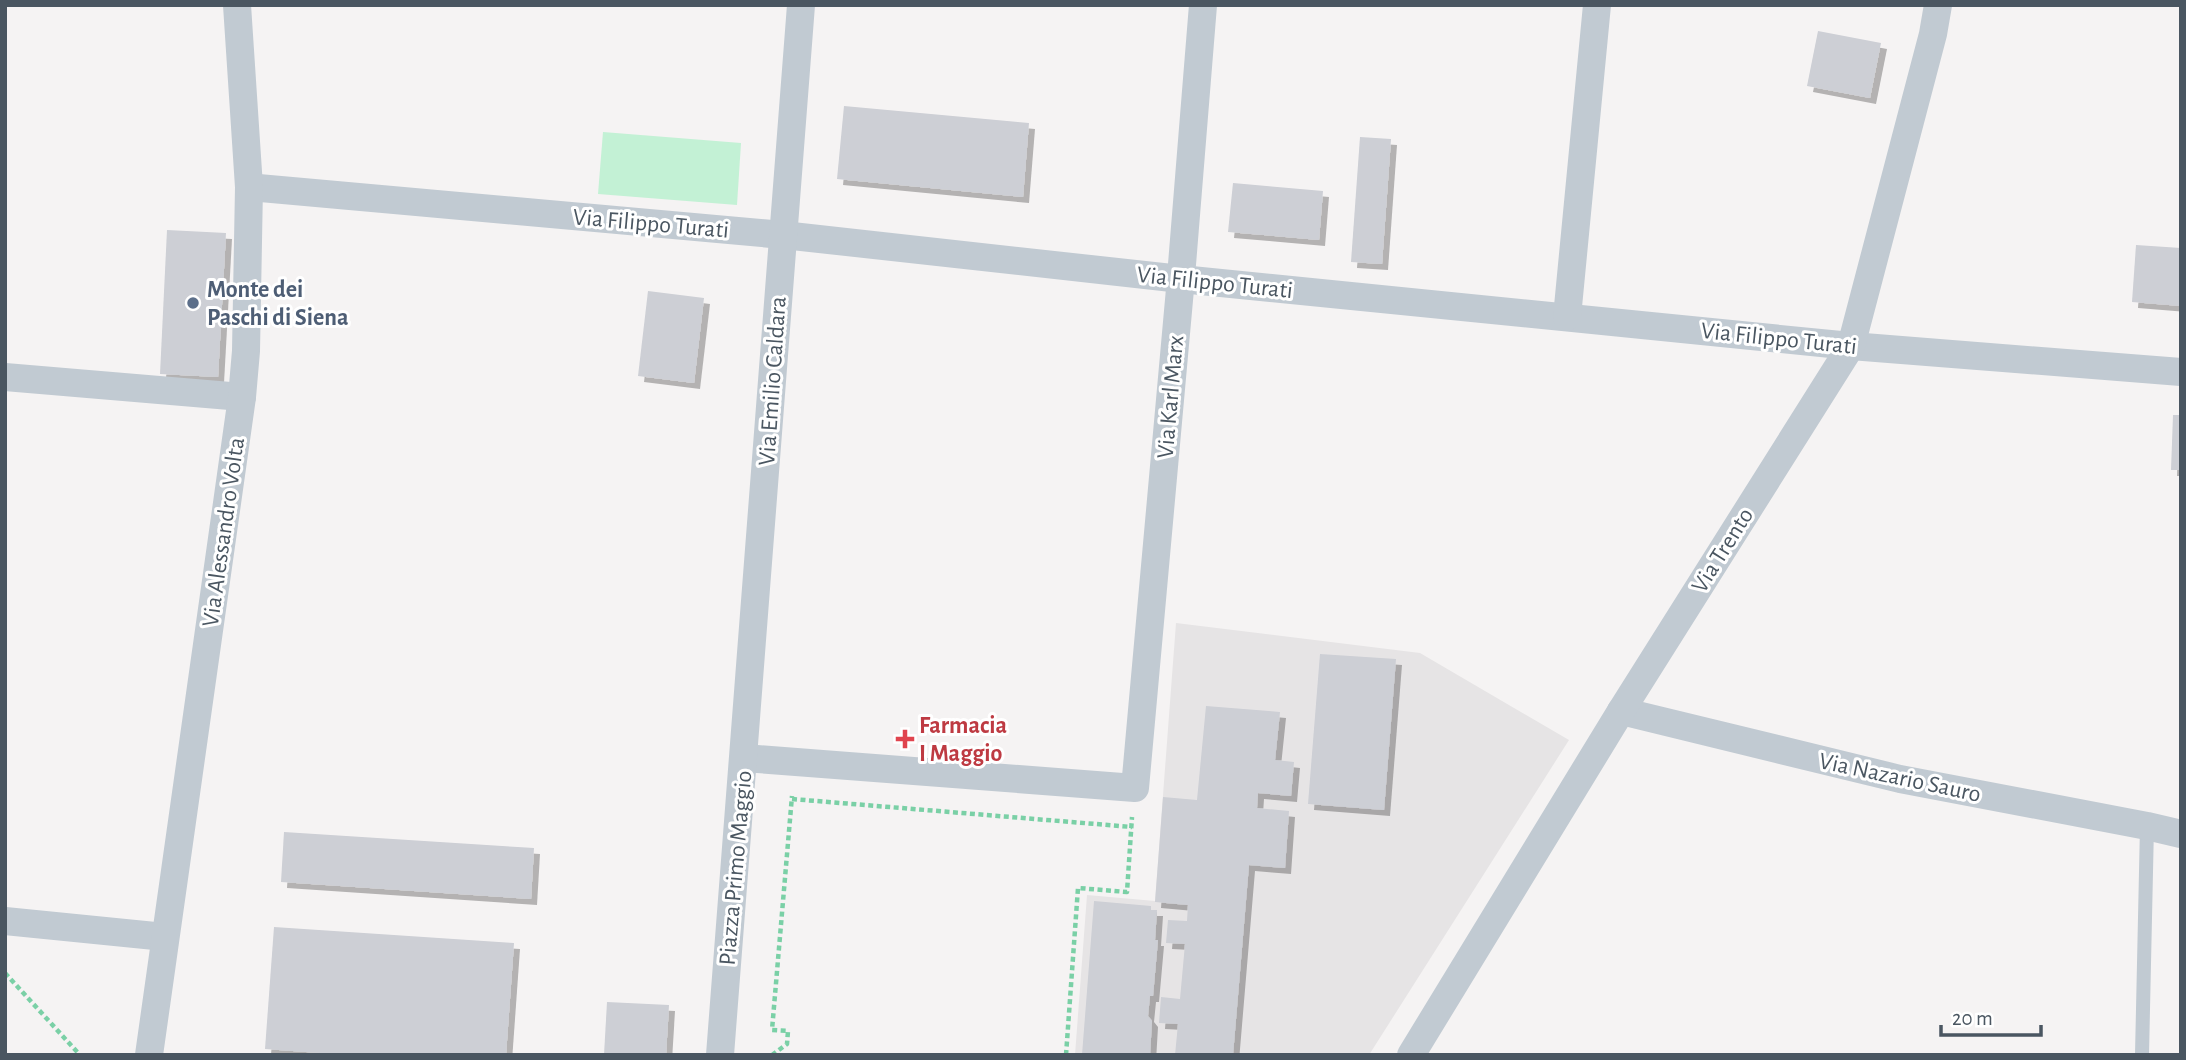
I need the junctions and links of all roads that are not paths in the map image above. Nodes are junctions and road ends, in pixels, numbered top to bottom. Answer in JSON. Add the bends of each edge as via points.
{"nodes":[{"id":1,"x":237,"y":5,"type":"edge"},
{"id":2,"x":801,"y":5,"type":"edge"},
{"id":3,"x":1203,"y":5,"type":"edge"},
{"id":4,"x":1597,"y":5,"type":"edge"},
{"id":5,"x":1938,"y":5,"type":"edge"},
{"id":6,"x":249,"y":187,"type":"junction"},
{"id":7,"x":783,"y":234,"type":"junction"},
{"id":8,"x":1181,"y":279,"type":"junction"},
{"id":9,"x":1567,"y":317,"type":"junction"},
{"id":10,"x":1852,"y":346,"type":"junction"},
{"id":11,"x":2181,"y":372,"type":"edge"},
{"id":12,"x":5,"y":377,"type":"edge"},
{"id":13,"x":242,"y":397,"type":"junction"},
{"id":14,"x":1621,"y":711,"type":"junction"},
{"id":15,"x":744,"y":758,"type":"junction"},
{"id":16,"x":1135,"y":788,"type":"joint"},
{"id":17,"x":2147,"y":826,"type":"junction"},
{"id":18,"x":2181,"y":834,"type":"edge"},
{"id":19,"x":5,"y":921,"type":"edge"},
{"id":20,"x":165,"y":937,"type":"junction"},
{"id":21,"x":149,"y":1055,"type":"edge"},
{"id":22,"x":720,"y":1055,"type":"edge"},
{"id":23,"x":1411,"y":1055,"type":"edge"},
{"id":24,"x":2142,"y":1055,"type":"edge"}],
"edges":[{"from":1,"to":6,"type":"street","name":"Via Alessandro Volta"},
{"from":2,"to":7,"type":"street","name":"Via Emilio Caldara"},
{"from":3,"to":8,"type":"street","name":"Via Karl Marx"},
{"from":4,"to":9,"type":"street"},
{"from":5,"to":10,"type":"street","name":"Via Trento"},
{"from":6,"to":7,"type":"street","name":"Via Filippo Turati"},
{"from":6,"to":13,"type":"street","name":"Via Alessandro Volta"},
{"from":7,"to":8,"type":"street","name":"Via Filippo Turati"},
{"from":7,"to":15,"type":"street","name":"Via Emilio Caldara"},
{"from":8,"to":9,"type":"street","name":"Via Filippo Turati"},
{"from":8,"to":16,"type":"street","name":"Via Karl Marx"},
{"from":9,"to":10,"type":"street","name":"Via Filippo Turati"},
{"from":10,"to":11,"type":"street","name":"Via Filippo Turati"},
{"from":10,"to":14,"type":"street","name":"Via Trento"},
{"from":12,"to":13,"type":"street"},
{"from":13,"to":20,"type":"street","name":"Via Alessandro Volta"},
{"from":14,"to":17,"type":"street","name":"Via Nazario Sauro","via":[[1900,779]]},
{"from":14,"to":23,"type":"street","name":"Via Trento"},
{"from":15,"to":16,"type":"street","name":"Piazza Primo Maggio"},
{"from":15,"to":22,"type":"street","name":"Piazza Primo Maggio"},
{"from":17,"to":18,"type":"street","name":"Via Nazario Sauro"},
{"from":17,"to":24,"type":"lane"},
{"from":19,"to":20,"type":"street"},
{"from":20,"to":21,"type":"street","name":"Via Alessandro Volta"}]}
